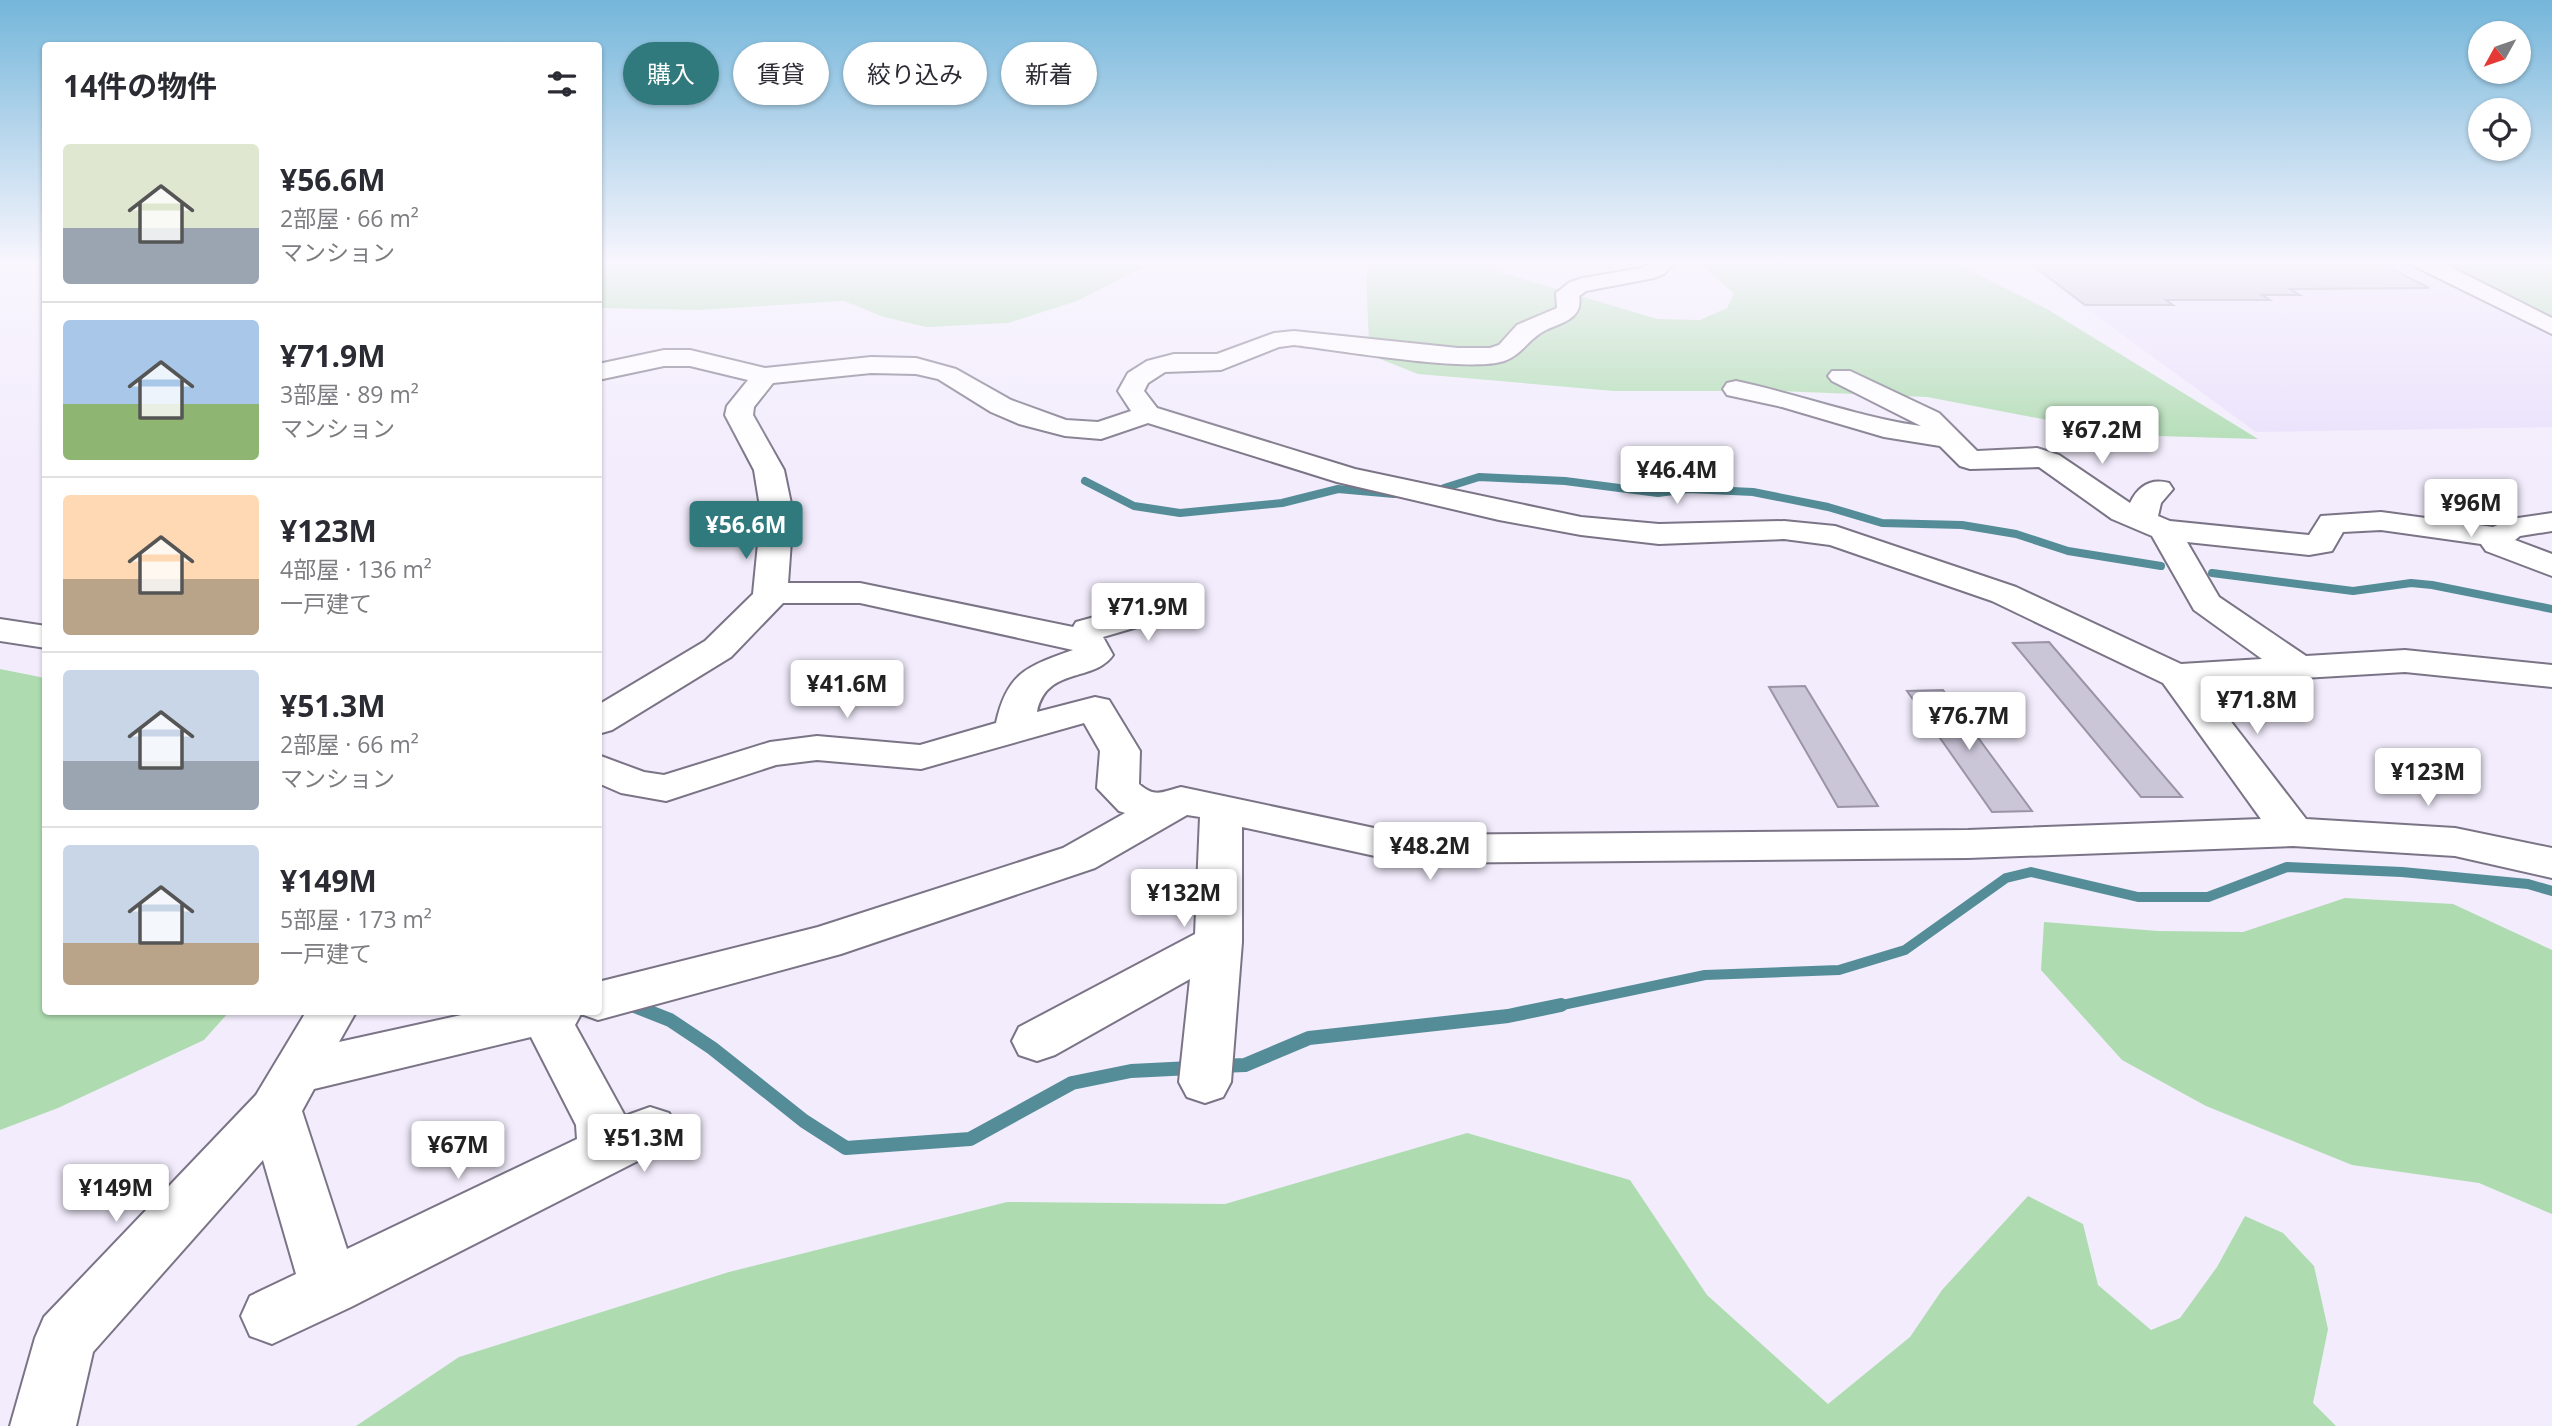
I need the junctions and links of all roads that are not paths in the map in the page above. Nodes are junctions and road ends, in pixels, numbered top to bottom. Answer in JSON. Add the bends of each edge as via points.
{"nodes":[{"id":1,"x":1532,"y":328,"type":"edge"},
{"id":2,"x":602,"y":371,"type":"edge"},
{"id":3,"x":765,"y":376,"type":"junction"},
{"id":4,"x":1841,"y":376,"type":"dead end"},
{"id":5,"x":1736,"y":389,"type":"dead end"},
{"id":6,"x":1147,"y":414,"type":"junction"},
{"id":7,"x":1951,"y":439,"type":"junction"},
{"id":8,"x":2158,"y":489,"type":"dead end"},
{"id":9,"x":2552,"y":522,"type":"edge"},
{"id":10,"x":2153,"y":525,"type":"junction"},
{"id":11,"x":2499,"y":537,"type":"junction"},
{"id":12,"x":2552,"y":566,"type":"edge"},
{"id":13,"x":770,"y":593,"type":"junction"},
{"id":14,"x":1180,"y":604,"type":"dead end"},
{"id":15,"x":0,"y":630,"type":"edge"},
{"id":16,"x":42,"y":636,"type":"edge"},
{"id":17,"x":1084,"y":640,"type":"junction"},
{"id":18,"x":2298,"y":667,"type":"junction"},
{"id":19,"x":2176,"y":675,"type":"junction"},
{"id":20,"x":2552,"y":676,"type":"edge"},
{"id":21,"x":602,"y":720,"type":"edge"},
{"id":22,"x":1014,"y":730,"type":"junction"},
{"id":23,"x":602,"y":770,"type":"edge"},
{"id":24,"x":1222,"y":809,"type":"junction"},
{"id":25,"x":1163,"y":810,"type":"junction"},
{"id":26,"x":2292,"y":832,"type":"junction"},
{"id":27,"x":2552,"y":863,"type":"edge"},
{"id":28,"x":1218,"y":942,"type":"junction"},
{"id":29,"x":602,"y":1000,"type":"edge"},
{"id":30,"x":329,"y":1015,"type":"edge"},
{"id":31,"x":544,"y":1015,"type":"edge"},
{"id":32,"x":552,"y":1015,"type":"edge"},
{"id":33,"x":1037,"y":1041,"type":"dead end"},
{"id":34,"x":1207,"y":1067,"type":"dead end"},
{"id":35,"x":286,"y":1091,"type":"junction"},
{"id":36,"x":330,"y":1288,"type":"junction"},
{"id":37,"x":272,"y":1316,"type":"dead end"},
{"id":38,"x":43,"y":1426,"type":"edge"}],
"edges":[{"from":1,"to":6,"type":"street","via":[[1508,350],[1494,356],[1458,356],[1333,340],[1274,340],[1221,362],[1156,366],[1137,379],[1131,391]]},
{"from":2,"to":3,"type":"street","via":[[664,358],[690,358]]},
{"from":3,"to":6,"type":"street","via":[[871,365],[916,366],[947,374],[1029,418],[1065,428],[1101,431]]},
{"from":3,"to":13,"type":"street","via":[[739,415],[769,470],[777,513]]},
{"from":4,"to":7,"type":"street","via":[[1929,419]]},
{"from":5,"to":7,"type":"street","via":[[1884,429]]},
{"from":6,"to":19,"type":"street","via":[[1347,476],[1581,526],[1659,534],[1784,530],[1835,536],[2004,594]]},
{"from":7,"to":10,"type":"street","via":[[1970,460],[2038,457],[2049,461],[2123,512]]},
{"from":8,"to":10,"type":"street","via":[[2146,500]]},
{"from":9,"to":11,"type":"street","via":[[2511,528]]},
{"from":10,"to":11,"type":"street","via":[[2309,545],[2321,544],[2332,523],[2381,521]]},
{"from":10,"to":18,"type":"street","via":[[2206,603]]},
{"from":11,"to":12,"type":"street","via":[[2497,544]]},
{"from":13,"to":17,"type":"street","via":[[860,593]]},
{"from":13,"to":21,"type":"street","via":[[718,649]]},
{"from":14,"to":17,"type":"street","via":[[1089,630]]},
{"from":15,"to":16,"type":"street"},
{"from":17,"to":22,"type":"street","via":[[1095,655],[1044,673],[1021,696]]},
{"from":18,"to":19,"type":"street"},
{"from":18,"to":20,"type":"street","via":[[2405,661]]},
{"from":19,"to":26,"type":"street"},
{"from":22,"to":23,"type":"street","via":[[921,757],[817,748],[769,754],[666,788],[636,784]]},
{"from":22,"to":25,"type":"street","via":[[1095,708],[1120,751],[1118,788],[1134,802]]},
{"from":24,"to":25,"type":"street","via":[[1181,800]]},
{"from":24,"to":26,"type":"street","via":[[1407,849],[1968,844]]},
{"from":24,"to":28,"type":"street"},
{"from":25,"to":29,"type":"street","via":[[1067,862],[824,942]]},
{"from":26,"to":27,"type":"street","via":[[2455,842]]},
{"from":28,"to":33,"type":"street"},
{"from":28,"to":34,"type":"street"},
{"from":30,"to":35,"type":"street"},
{"from":31,"to":35,"type":"street"},
{"from":32,"to":36,"type":"street","via":[[603,1125],[628,1140]]},
{"from":35,"to":36,"type":"street"},
{"from":35,"to":38,"type":"street","via":[[66,1338]]},
{"from":36,"to":37,"type":"street"}]}
